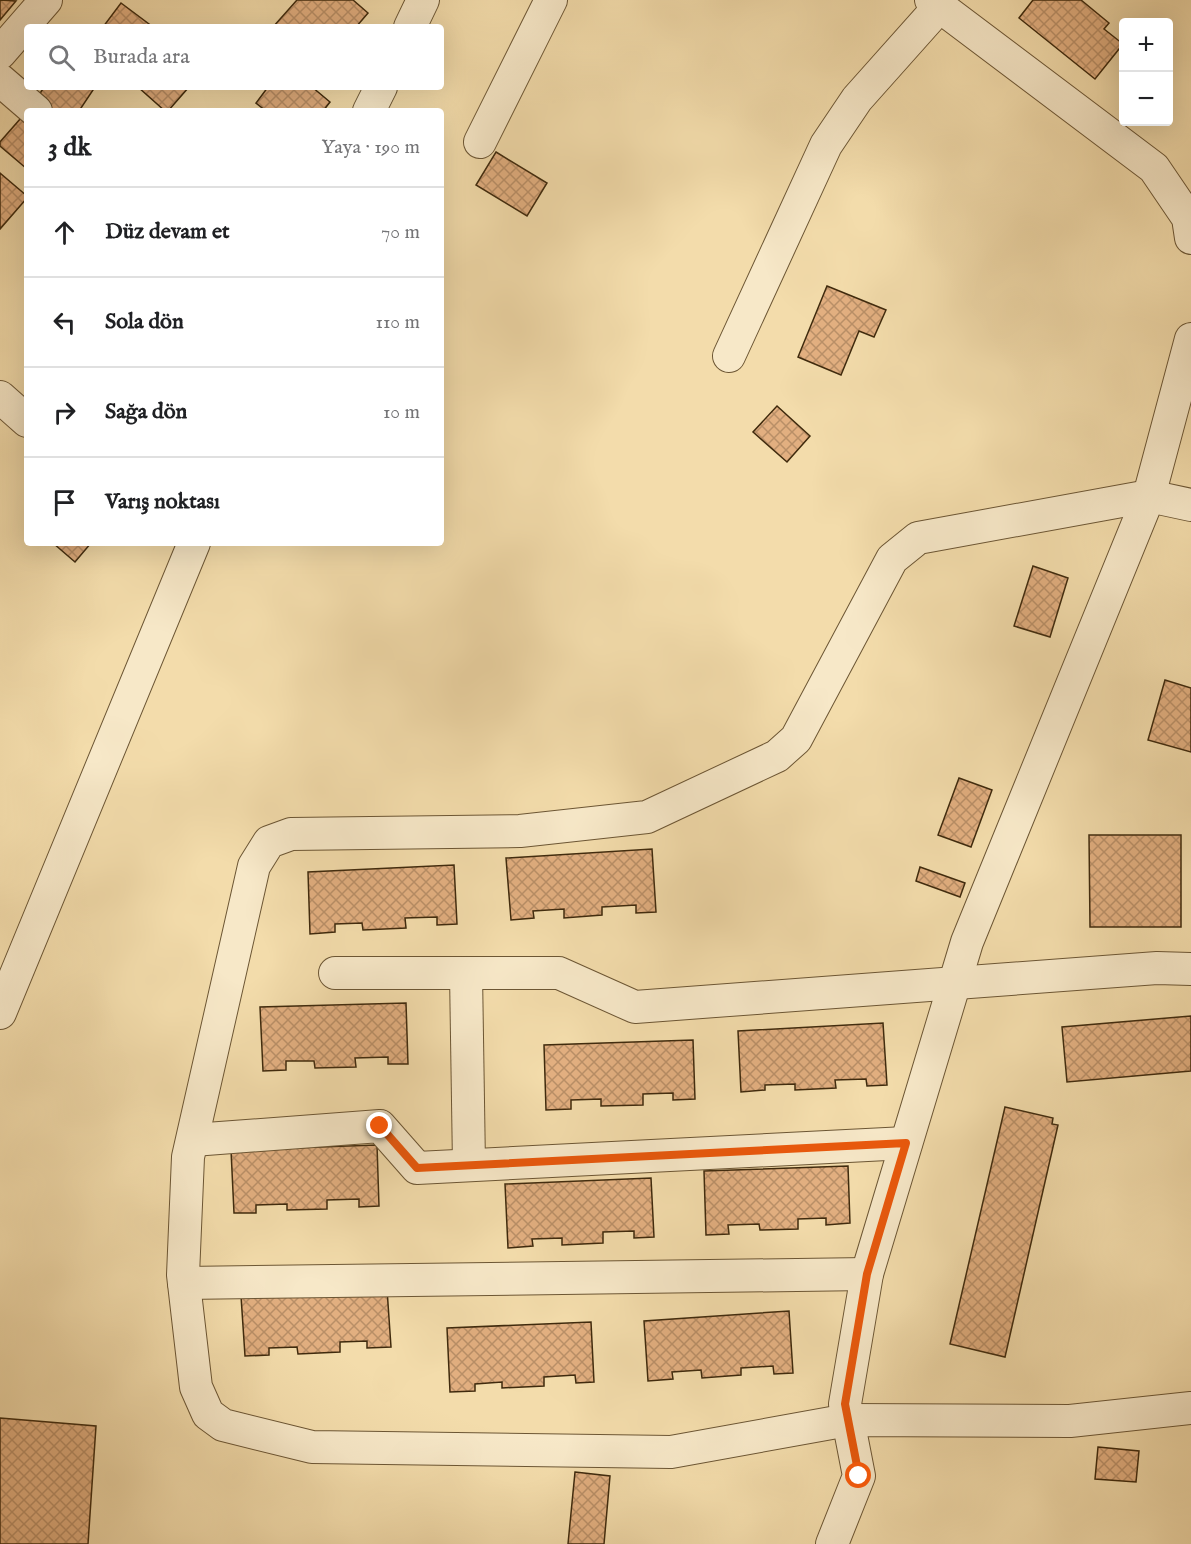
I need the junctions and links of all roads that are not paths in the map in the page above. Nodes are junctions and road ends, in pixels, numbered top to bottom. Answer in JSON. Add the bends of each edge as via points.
{"nodes":[{"id":1,"x":46,"y":0,"type":"edge"},
{"id":2,"x":423,"y":0,"type":"edge"},
{"id":3,"x":551,"y":0,"type":"edge"},
{"id":4,"x":935,"y":3,"type":"edge"},
{"id":5,"x":25,"y":24,"type":"edge"},
{"id":6,"x":411,"y":24,"type":"edge"},
{"id":7,"x":24,"y":25,"type":"edge"},
{"id":8,"x":0,"y":53,"type":"edge"},
{"id":9,"x":0,"y":80,"type":"edge"},
{"id":10,"x":380,"y":90,"type":"edge"},
{"id":11,"x":33,"y":108,"type":"edge"},
{"id":12,"x":370,"y":108,"type":"edge"},
{"id":13,"x":480,"y":142,"type":"dead end"},
{"id":14,"x":1190,"y":225,"type":"edge"},
{"id":15,"x":1191,"y":339,"type":"edge"},
{"id":16,"x":729,"y":356,"type":"dead end"},
{"id":17,"x":0,"y":397,"type":"edge"},
{"id":18,"x":24,"y":418,"type":"edge"},
{"id":19,"x":1149,"y":496,"type":"junction"},
{"id":20,"x":1191,"y":505,"type":"edge"},
{"id":21,"x":183,"y":549,"type":"edge"},
{"id":22,"x":1191,"y":969,"type":"edge"},
{"id":23,"x":335,"y":973,"type":"dead end"},
{"id":24,"x":466,"y":973,"type":"junction"},
{"id":25,"x":954,"y":983,"type":"junction"},
{"id":26,"x":6,"y":986,"type":"edge"},
{"id":27,"x":0,"y":1013,"type":"edge"},
{"id":28,"x":193,"y":1140,"type":"junction"},
{"id":29,"x":906,"y":1143,"type":"junction"},
{"id":30,"x":469,"y":1165,"type":"junction"},
{"id":31,"x":867,"y":1274,"type":"junction"},
{"id":32,"x":184,"y":1283,"type":"junction"},
{"id":33,"x":1191,"y":1408,"type":"edge"},
{"id":34,"x":848,"y":1420,"type":"junction"},
{"id":35,"x":832,"y":1544,"type":"edge"}],
"edges":[{"from":1,"to":5,"type":"street"},
{"from":2,"to":6,"type":"street"},
{"from":3,"to":13,"type":"street"},
{"from":4,"to":14,"type":"street","via":[[1154,168]]},
{"from":4,"to":16,"type":"street","via":[[857,99],[826,145]]},
{"from":7,"to":8,"type":"street"},
{"from":9,"to":11,"type":"street"},
{"from":10,"to":12,"type":"street"},
{"from":15,"to":19,"type":"street"},
{"from":17,"to":18,"type":"street"},
{"from":19,"to":20,"type":"street"},
{"from":19,"to":25,"type":"street","via":[[967,942]]},
{"from":19,"to":28,"type":"street","via":[[918,538],[892,559],[796,740],[777,756],[646,817],[520,831],[291,834],[269,842],[254,866]]},
{"from":21,"to":26,"type":"street"},
{"from":22,"to":25,"type":"street","via":[[1157,968]]},
{"from":23,"to":24,"type":"street"},
{"from":24,"to":25,"type":"street","via":[[559,973],[635,1007]]},
{"from":24,"to":30,"type":"street"},
{"from":25,"to":29,"type":"street"},
{"from":26,"to":27,"type":"street"},
{"from":28,"to":30,"type":"street","via":[[380,1126],[417,1168]]},
{"from":28,"to":32,"type":"street","via":[[188,1157]]},
{"from":29,"to":30,"type":"street"},
{"from":29,"to":31,"type":"street"},
{"from":31,"to":32,"type":"street"},
{"from":31,"to":34,"type":"street","via":[[845,1404]]},
{"from":32,"to":34,"type":"street","via":[[196,1388],[208,1414],[223,1425],[312,1447],[671,1452]]},
{"from":33,"to":34,"type":"street","via":[[1070,1421]]},
{"from":34,"to":35,"type":"street","via":[[859,1476]]}]}
